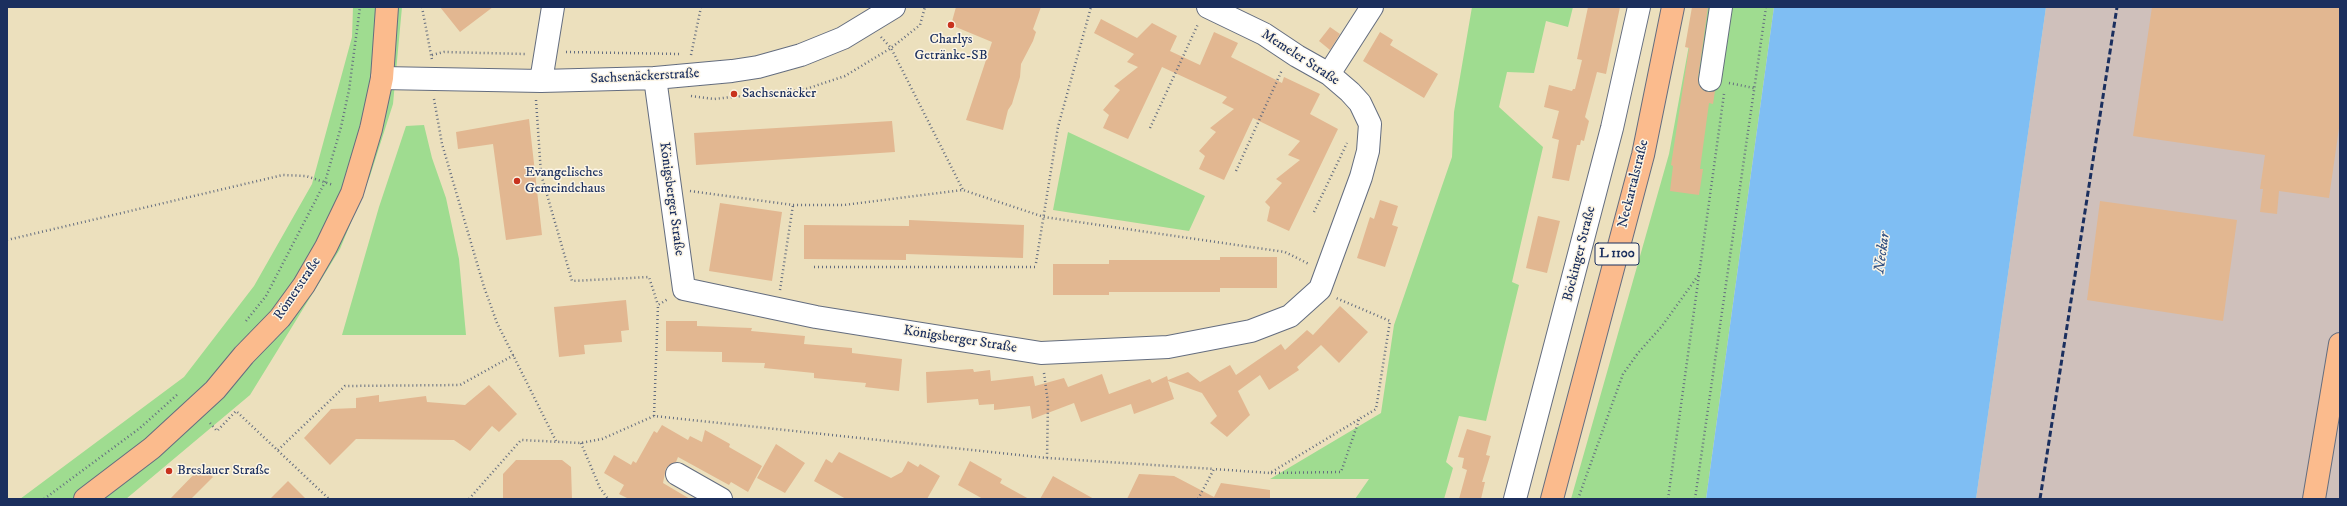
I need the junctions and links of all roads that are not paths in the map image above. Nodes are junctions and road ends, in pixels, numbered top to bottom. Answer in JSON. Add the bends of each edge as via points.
{"nodes":[{"id":1,"x":387,"y":7,"type":"edge"},
{"id":2,"x":553,"y":7,"type":"edge"},
{"id":3,"x":894,"y":7,"type":"edge"},
{"id":4,"x":1372,"y":7,"type":"edge"},
{"id":5,"x":1639,"y":7,"type":"edge"},
{"id":6,"x":1673,"y":7,"type":"edge"},
{"id":7,"x":1721,"y":7,"type":"edge"},
{"id":8,"x":1210,"y":11,"type":"edge"},
{"id":9,"x":1329,"y":74,"type":"junction"},
{"id":10,"x":382,"y":78,"type":"junction"},
{"id":11,"x":655,"y":78,"type":"junction"},
{"id":12,"x":538,"y":81,"type":"junction"},
{"id":13,"x":1720,"y":84,"type":"road end"},
{"id":14,"x":1361,"y":177,"type":"joint"},
{"id":15,"x":2340,"y":344,"type":"edge"},
{"id":16,"x":676,"y":474,"type":"dead end"},
{"id":17,"x":85,"y":499,"type":"edge"},
{"id":18,"x":721,"y":499,"type":"edge"},
{"id":19,"x":1515,"y":499,"type":"edge"},
{"id":20,"x":1552,"y":499,"type":"edge"},
{"id":21,"x":2314,"y":499,"type":"edge"}],
"edges":[{"from":1,"to":10,"type":"main road","name":"Römerstraße"},
{"from":2,"to":12,"type":"street","via":[[546,52]]},
{"from":3,"to":11,"type":"street","name":"Sachsenäckerstraße","via":[[843,38],[801,55],[758,67]]},
{"from":4,"to":9,"type":"street"},
{"from":5,"to":19,"type":"street","name":"Böckinger Straße","via":[[1612,128]]},
{"from":6,"to":20,"type":"main road","name":"Neckartalstraße","number":"L 1100","via":[[1642,155]]},
{"from":7,"to":13,"type":"street"},
{"from":8,"to":9,"type":"street","name":"Memeler Straße","via":[[1264,34]]},
{"from":9,"to":14,"type":"street","name":"Memeler Straße","via":[[1360,103],[1370,124],[1368,151]]},
{"from":10,"to":12,"type":"street","name":"Sachsenäckerstraße"},
{"from":10,"to":17,"type":"main road","name":"Römerstraße","via":[[371,129],[352,193],[304,285],[280,318],[196,408],[152,448]]},
{"from":11,"to":12,"type":"street","name":"Sachsenäckerstraße"},
{"from":11,"to":14,"type":"street","name":"Königsberger Straße","via":[[684,289],[816,318],[1041,353],[1168,347],[1251,331],[1290,316],[1323,281]]},
{"from":15,"to":21,"type":"main road"},
{"from":16,"to":18,"type":"street"}]}
